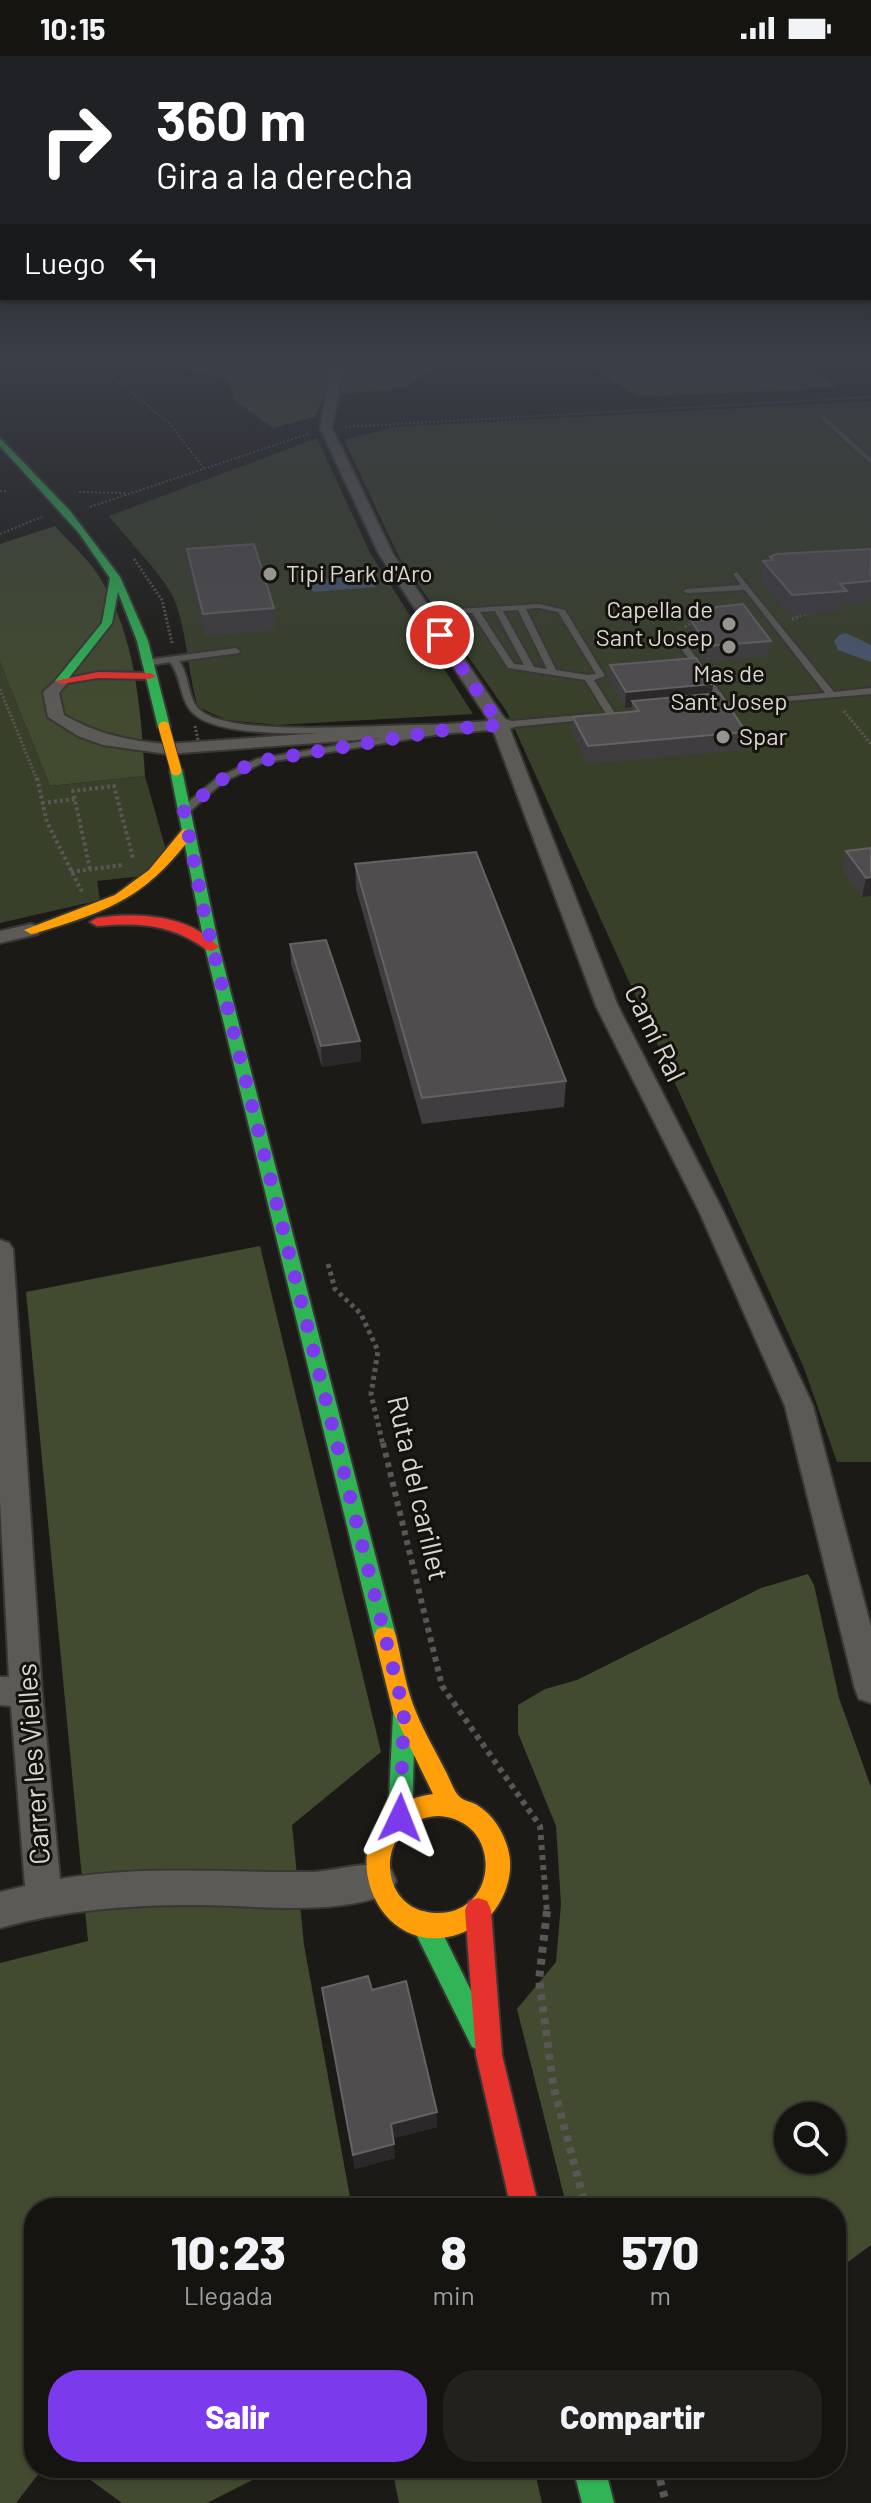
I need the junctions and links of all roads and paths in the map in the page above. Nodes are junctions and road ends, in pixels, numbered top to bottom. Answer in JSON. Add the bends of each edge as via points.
{"nodes":[{"id":1,"x":32,"y":476,"type":"edge"},
{"id":2,"x":180,"y":476,"type":"edge"},
{"id":3,"x":349,"y":476,"type":"edge"},
{"id":4,"x":0,"y":491,"type":"edge"},
{"id":5,"x":6,"y":491,"type":"dead end"},
{"id":6,"x":46,"y":492,"type":"junction"},
{"id":7,"x":131,"y":493,"type":"junction"},
{"id":8,"x":61,"y":509,"type":"junction"},
{"id":9,"x":90,"y":514,"type":"dead end"},
{"id":10,"x":0,"y":534,"type":"edge"},
{"id":11,"x":132,"y":557,"type":"dead end"},
{"id":12,"x":737,"y":574,"type":"dead end"},
{"id":13,"x":115,"y":577,"type":"junction"},
{"id":14,"x":748,"y":589,"type":"junction"},
{"id":15,"x":687,"y":591,"type":"dead end"},
{"id":16,"x":521,"y":607,"type":"junction"},
{"id":17,"x":818,"y":609,"type":"edge"},
{"id":18,"x":499,"y":610,"type":"junction"},
{"id":19,"x":476,"y":612,"type":"junction"},
{"id":20,"x":425,"y":613,"type":"junction"},
{"id":21,"x":796,"y":619,"type":"edge"},
{"id":22,"x":680,"y":641,"type":"joint"},
{"id":23,"x":236,"y":651,"type":"dead end"},
{"id":24,"x":173,"y":660,"type":"junction"},
{"id":25,"x":530,"y":668,"type":"junction"},
{"id":26,"x":148,"y":670,"type":"junction"},
{"id":27,"x":552,"y":670,"type":"junction"},
{"id":28,"x":588,"y":678,"type":"junction"},
{"id":29,"x":61,"y":681,"type":"junction"},
{"id":30,"x":0,"y":689,"type":"edge"},
{"id":31,"x":871,"y":691,"type":"edge"},
{"id":32,"x":832,"y":695,"type":"junction"},
{"id":33,"x":725,"y":705,"type":"junction"},
{"id":34,"x":696,"y":707,"type":"edge"},
{"id":35,"x":506,"y":725,"type":"junction"},
{"id":36,"x":451,"y":729,"type":"junction"},
{"id":37,"x":871,"y":744,"type":"edge"},
{"id":38,"x":75,"y":799,"type":"junction"},
{"id":39,"x":42,"y":803,"type":"junction"},
{"id":40,"x":184,"y":811,"type":"junction"},
{"id":41,"x":187,"y":833,"type":"junction"},
{"id":42,"x":90,"y":869,"type":"junction"},
{"id":43,"x":71,"y":872,"type":"junction"},
{"id":44,"x":83,"y":893,"type":"dead end"},
{"id":45,"x":158,"y":895,"type":"dead end"},
{"id":46,"x":133,"y":896,"type":"junction"},
{"id":47,"x":192,"y":896,"type":"junction"},
{"id":48,"x":159,"y":916,"type":"junction"},
{"id":49,"x":31,"y":930,"type":"junction"},
{"id":50,"x":0,"y":937,"type":"edge"},
{"id":51,"x":212,"y":947,"type":"junction"},
{"id":52,"x":0,"y":1249,"type":"edge"},
{"id":53,"x":327,"y":1259,"type":"dead end"},
{"id":54,"x":871,"y":1689,"type":"edge"},
{"id":55,"x":13,"y":1692,"type":"edge"},
{"id":56,"x":404,"y":1712,"type":"junction"},
{"id":57,"x":452,"y":1807,"type":"junction"},
{"id":58,"x":400,"y":1818,"type":"junction"},
{"id":59,"x":378,"y":1881,"type":"junction"},
{"id":60,"x":44,"y":1896,"type":"junction"},
{"id":61,"x":0,"y":1910,"type":"edge"},
{"id":62,"x":478,"y":1910,"type":"junction"},
{"id":63,"x":424,"y":1923,"type":"junction"},
{"id":64,"x":489,"y":2055,"type":"junction"},
{"id":65,"x":523,"y":2198,"type":"edge"},
{"id":66,"x":583,"y":2198,"type":"edge"},
{"id":67,"x":592,"y":2478,"type":"edge"},
{"id":68,"x":660,"y":2478,"type":"edge"},
{"id":69,"x":598,"y":2503,"type":"edge"},
{"id":70,"x":666,"y":2503,"type":"edge"}],
"edges":[{"from":1,"to":6,"type":"street"},
{"from":2,"to":7,"type":"path"},
{"from":3,"to":20,"type":"street","name":"Camí Ral","via":[[386,554]]},
{"from":4,"to":5,"type":"path"},
{"from":6,"to":7,"type":"path"},
{"from":6,"to":8,"type":"street"},
{"from":7,"to":9,"type":"path","via":[[90,507]]},
{"from":8,"to":10,"type":"path"},
{"from":8,"to":13,"type":"street"},
{"from":11,"to":24,"type":"path","via":[[162,600]]},
{"from":12,"to":14,"type":"lane"},
{"from":13,"to":26,"type":"street"},
{"from":13,"to":29,"type":"street","via":[[107,623]]},
{"from":14,"to":15,"type":"lane"},
{"from":14,"to":22,"type":"path","via":[[686,623]]},
{"from":14,"to":32,"type":"lane"},
{"from":16,"to":18,"type":"lane"},
{"from":16,"to":27,"type":"lane"},
{"from":16,"to":28,"type":"lane","via":[[561,610],[601,676]]},
{"from":17,"to":21,"type":"path"},
{"from":18,"to":19,"type":"lane"},
{"from":18,"to":25,"type":"lane"},
{"from":19,"to":20,"type":"lane"},
{"from":19,"to":25,"type":"lane","via":[[511,666]]},
{"from":20,"to":35,"type":"street","name":"Camí Ral"},
{"from":22,"to":33,"type":"lane"},
{"from":23,"to":24,"type":"lane"},
{"from":24,"to":26,"type":"lane"},
{"from":24,"to":36,"type":"lane","via":[[181,667],[188,702],[217,723],[247,728],[404,724]]},
{"from":25,"to":27,"type":"lane"},
{"from":26,"to":29,"type":"street"},
{"from":26,"to":40,"type":"street","bridge":true},
{"from":27,"to":28,"type":"lane"},
{"from":28,"to":35,"type":"lane","via":[[616,715]]},
{"from":29,"to":36,"type":"street","via":[[51,692],[56,717],[88,737],[120,746],[167,749]]},
{"from":30,"to":39,"type":"path","via":[[40,786]]},
{"from":31,"to":32,"type":"lane"},
{"from":32,"to":33,"type":"lane"},
{"from":32,"to":37,"type":"path"},
{"from":33,"to":34,"type":"lane"},
{"from":35,"to":36,"type":"street"},
{"from":35,"to":54,"type":"street","name":"Camí Ral","via":[[607,1006],[711,1211],[799,1406]]},
{"from":36,"to":40,"type":"lane","via":[[260,761],[230,773]]},
{"from":38,"to":39,"type":"path"},
{"from":38,"to":42,"type":"path"},
{"from":38,"to":42,"type":"path","via":[[73,791],[114,786],[134,863]]},
{"from":39,"to":43,"type":"path"},
{"from":40,"to":41,"type":"street"},
{"from":41,"to":46,"type":"street","via":[[168,864]]},
{"from":41,"to":47,"type":"street"},
{"from":42,"to":43,"type":"path"},
{"from":43,"to":44,"type":"path"},
{"from":45,"to":46,"type":"street"},
{"from":46,"to":49,"type":"street"},
{"from":47,"to":48,"type":"street","via":[[189,908]]},
{"from":47,"to":51,"type":"street"},
{"from":48,"to":49,"type":"street"},
{"from":48,"to":51,"type":"street","via":[[190,927]]},
{"from":49,"to":50,"type":"street"},
{"from":51,"to":56,"type":"street"},
{"from":52,"to":55,"type":"street","name":"Carrer les Vielles"},
{"from":53,"to":66,"type":"path","name":"Ruta del carillet","via":[[335,1289],[361,1314],[378,1351],[371,1394],[442,1686],[540,1826],[548,1900],[539,1980],[554,2089]]},
{"from":55,"to":60,"type":"street","name":"Carrer les Vielles"},
{"from":56,"to":57,"type":"street"},
{"from":56,"to":58,"type":"street"},
{"from":57,"to":58,"type":"street","via":[[425,1807]]},
{"from":57,"to":62,"type":"street","via":[[477,1820],[497,1850],[495,1888]]},
{"from":58,"to":59,"type":"street","via":[[379,1846]]},
{"from":59,"to":60,"type":"street","via":[[314,1889],[231,1887]]},
{"from":59,"to":63,"type":"street","via":[[395,1908]]},
{"from":60,"to":61,"type":"street"},
{"from":62,"to":63,"type":"street","via":[[448,1924]]},
{"from":62,"to":64,"type":"street"},
{"from":63,"to":64,"type":"street"},
{"from":64,"to":65,"type":"street"},
{"from":67,"to":69,"type":"street"},
{"from":68,"to":70,"type":"path"}]}
